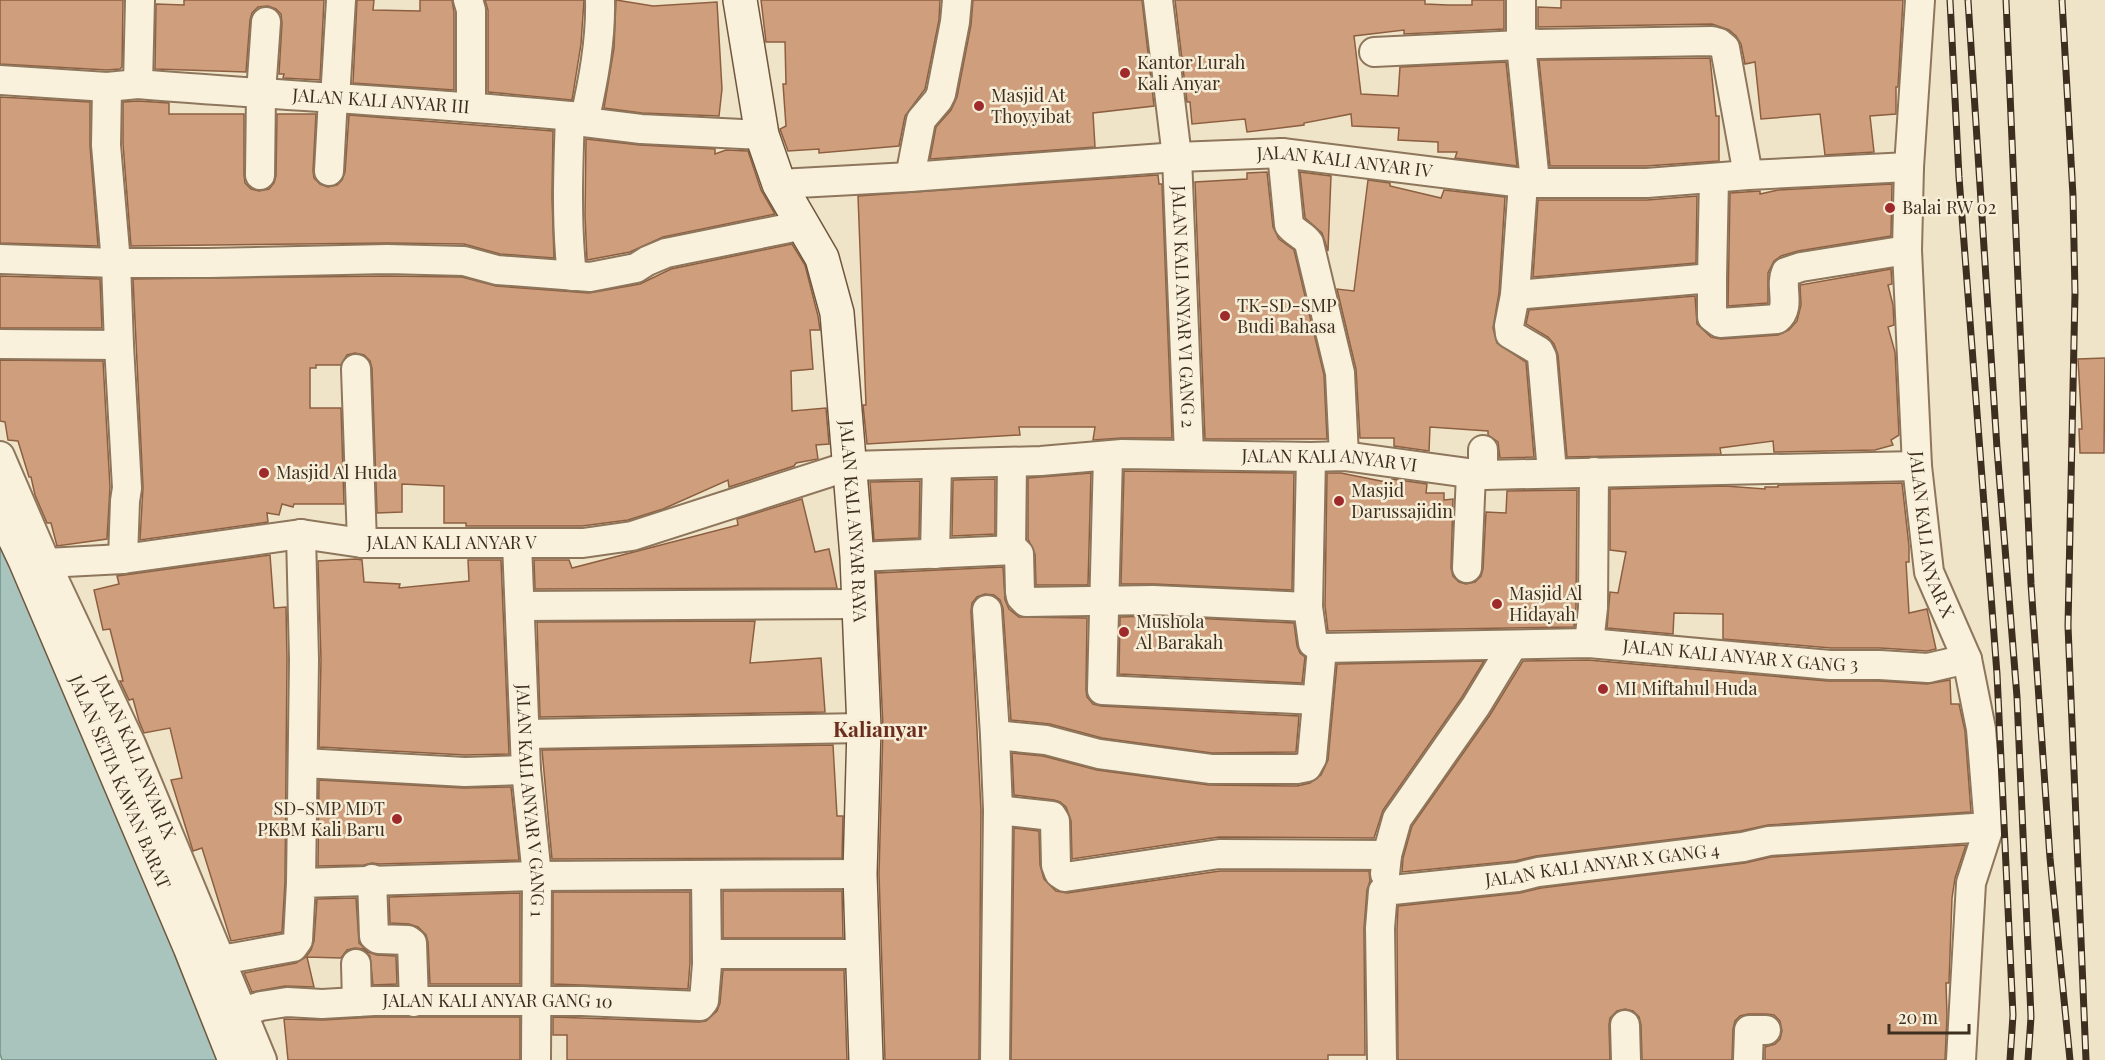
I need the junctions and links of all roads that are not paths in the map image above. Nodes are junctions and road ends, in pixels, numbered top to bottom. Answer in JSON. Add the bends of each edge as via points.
{"nodes":[{"id":1,"x":140,"y":0,"type":"edge"},
{"id":2,"x":341,"y":0,"type":"edge"},
{"id":3,"x":468,"y":0,"type":"edge"},
{"id":4,"x":600,"y":0,"type":"edge"},
{"id":5,"x":740,"y":0,"type":"edge"},
{"id":6,"x":957,"y":0,"type":"edge"},
{"id":7,"x":1158,"y":0,"type":"edge"},
{"id":8,"x":1521,"y":0,"type":"edge"},
{"id":9,"x":1920,"y":0,"type":"edge"},
{"id":10,"x":266,"y":22,"type":"dead end"},
{"id":11,"x":1521,"y":44,"type":"junction"},
{"id":12,"x":1374,"y":52,"type":"dead end"},
{"id":13,"x":0,"y":80,"type":"edge"},
{"id":14,"x":138,"y":84,"type":"junction"},
{"id":15,"x":107,"y":87,"type":"junction"},
{"id":16,"x":261,"y":93,"type":"junction"},
{"id":17,"x":334,"y":98,"type":"junction"},
{"id":18,"x":471,"y":106,"type":"junction"},
{"id":19,"x":577,"y":119,"type":"junction"},
{"id":20,"x":762,"y":135,"type":"junction"},
{"id":21,"x":1282,"y":153,"type":"junction"},
{"id":22,"x":1177,"y":157,"type":"junction"},
{"id":23,"x":1909,"y":167,"type":"junction"},
{"id":24,"x":329,"y":171,"type":"dead end"},
{"id":25,"x":1748,"y":175,"type":"junction"},
{"id":26,"x":260,"y":176,"type":"dead end"},
{"id":27,"x":910,"y":177,"type":"junction"},
{"id":28,"x":1714,"y":178,"type":"junction"},
{"id":29,"x":1529,"y":183,"type":"junction"},
{"id":30,"x":779,"y":184,"type":"junction"},
{"id":31,"x":804,"y":225,"type":"junction"},
{"id":32,"x":1907,"y":250,"type":"junction"},
{"id":33,"x":0,"y":259,"type":"edge"},
{"id":34,"x":116,"y":263,"type":"junction"},
{"id":35,"x":572,"y":276,"type":"junction"},
{"id":36,"x":1712,"y":278,"type":"junction"},
{"id":37,"x":1515,"y":295,"type":"junction"},
{"id":38,"x":0,"y":344,"type":"edge"},
{"id":39,"x":119,"y":345,"type":"junction"},
{"id":40,"x":356,"y":369,"type":"dead end"},
{"id":41,"x":1190,"y":454,"type":"junction"},
{"id":42,"x":0,"y":456,"type":"edge"},
{"id":43,"x":1108,"y":456,"type":"junction"},
{"id":44,"x":1344,"y":456,"type":"junction"},
{"id":45,"x":1311,"y":457,"type":"junction"},
{"id":46,"x":1012,"y":462,"type":"junction"},
{"id":47,"x":937,"y":464,"type":"junction"},
{"id":48,"x":849,"y":466,"type":"junction"},
{"id":49,"x":1479,"y":466,"type":"junction"},
{"id":50,"x":1917,"y":466,"type":"junction"},
{"id":51,"x":1552,"y":472,"type":"junction"},
{"id":52,"x":1594,"y":472,"type":"junction"},
{"id":53,"x":0,"y":507,"type":"edge"},
{"id":54,"x":301,"y":534,"type":"junction"},
{"id":55,"x":362,"y":543,"type":"junction"},
{"id":56,"x":517,"y":543,"type":"junction"},
{"id":57,"x":1011,"y":550,"type":"junction"},
{"id":58,"x":935,"y":554,"type":"junction"},
{"id":59,"x":857,"y":557,"type":"junction"},
{"id":60,"x":123,"y":559,"type":"junction"},
{"id":61,"x":46,"y":563,"type":"junction"},
{"id":62,"x":1467,"y":568,"type":"dead end"},
{"id":63,"x":1104,"y":601,"type":"junction"},
{"id":64,"x":859,"y":604,"type":"junction"},
{"id":65,"x":520,"y":606,"type":"junction"},
{"id":66,"x":1308,"y":607,"type":"junction"},
{"id":67,"x":987,"y":610,"type":"dead end"},
{"id":68,"x":1589,"y":644,"type":"junction"},
{"id":69,"x":1513,"y":645,"type":"junction"},
{"id":70,"x":1322,"y":648,"type":"junction"},
{"id":71,"x":1967,"y":659,"type":"junction"},
{"id":72,"x":1317,"y":700,"type":"junction"},
{"id":73,"x":864,"y":728,"type":"junction"},
{"id":74,"x":526,"y":734,"type":"junction"},
{"id":75,"x":995,"y":735,"type":"junction"},
{"id":76,"x":303,"y":763,"type":"junction"},
{"id":77,"x":526,"y":770,"type":"junction"},
{"id":78,"x":998,"y":810,"type":"junction"},
{"id":79,"x":1989,"y":827,"type":"junction"},
{"id":80,"x":1387,"y":855,"type":"junction"},
{"id":81,"x":860,"y":874,"type":"junction"},
{"id":82,"x":537,"y":876,"type":"junction"},
{"id":83,"x":706,"y":876,"type":"junction"},
{"id":84,"x":372,"y":879,"type":"junction"},
{"id":85,"x":301,"y":883,"type":"junction"},
{"id":86,"x":1383,"y":891,"type":"junction"},
{"id":87,"x":707,"y":954,"type":"junction"},
{"id":88,"x":863,"y":954,"type":"junction"},
{"id":89,"x":221,"y":960,"type":"junction"},
{"id":90,"x":356,"y":964,"type":"dead end"},
{"id":91,"x":537,"y":1001,"type":"junction"},
{"id":92,"x":357,"y":1002,"type":"junction"},
{"id":93,"x":414,"y":1002,"type":"junction"},
{"id":94,"x":243,"y":1012,"type":"junction"},
{"id":95,"x":1625,"y":1025,"type":"dead end"},
{"id":96,"x":1766,"y":1030,"type":"dead end"},
{"id":97,"x":236,"y":1060,"type":"edge"},
{"id":98,"x":262,"y":1060,"type":"edge"},
{"id":99,"x":536,"y":1060,"type":"edge"},
{"id":100,"x":866,"y":1060,"type":"edge"},
{"id":101,"x":995,"y":1060,"type":"edge"},
{"id":102,"x":1382,"y":1060,"type":"edge"},
{"id":103,"x":1626,"y":1060,"type":"edge"},
{"id":104,"x":1748,"y":1060,"type":"edge"},
{"id":105,"x":1961,"y":1060,"type":"edge"}],
"edges":[{"from":1,"to":14,"type":"street"},
{"from":2,"to":17,"type":"street"},
{"from":3,"to":18,"type":"street"},
{"from":4,"to":19,"type":"street","via":[[601,20],[591,89]]},
{"from":5,"to":20,"type":"street","name":"JALAN KALI ANYAR RAYA"},
{"from":6,"to":27,"type":"street","via":[[940,94],[921,120]]},
{"from":7,"to":22,"type":"street","name":"JALAN KALI ANYAR VI GANG 2"},
{"from":8,"to":11,"type":"street"},
{"from":9,"to":23,"type":"street","name":"JALAN KALI ANYAR X"},
{"from":10,"to":16,"type":"street"},
{"from":11,"to":12,"type":"street"},
{"from":11,"to":25,"type":"street","via":[[1719,43],[1725,48]]},
{"from":11,"to":29,"type":"street"},
{"from":13,"to":15,"type":"street","name":"JALAN KALI ANYAR III"},
{"from":14,"to":15,"type":"street","name":"JALAN KALI ANYAR III"},
{"from":14,"to":16,"type":"street","name":"JALAN KALI ANYAR III"},
{"from":15,"to":34,"type":"street","via":[[106,145]]},
{"from":16,"to":17,"type":"street","name":"JALAN KALI ANYAR III"},
{"from":16,"to":26,"type":"street"},
{"from":17,"to":18,"type":"street","name":"JALAN KALI ANYAR III"},
{"from":17,"to":24,"type":"street"},
{"from":18,"to":19,"type":"street","name":"JALAN KALI ANYAR III"},
{"from":19,"to":20,"type":"street","name":"JALAN KALI ANYAR III","via":[[641,129]]},
{"from":19,"to":35,"type":"street","via":[[567,190]]},
{"from":20,"to":30,"type":"street","name":"JALAN KALI ANYAR RAYA"},
{"from":21,"to":22,"type":"street","name":"JALAN KALI ANYAR IV"},
{"from":21,"to":29,"type":"street","name":"JALAN KALI ANYAR IV"},
{"from":21,"to":44,"type":"street","via":[[1289,225],[1309,243],[1340,373]]},
{"from":22,"to":27,"type":"street","name":"JALAN KALI ANYAR IV"},
{"from":22,"to":41,"type":"street","name":"JALAN KALI ANYAR VI GANG 2"},
{"from":23,"to":25,"type":"street","name":"JALAN KALI ANYAR IV"},
{"from":23,"to":32,"type":"street","name":"JALAN KALI ANYAR X"},
{"from":25,"to":28,"type":"street","name":"JALAN KALI ANYAR IV"},
{"from":27,"to":30,"type":"street","name":"JALAN KALI ANYAR IV"},
{"from":28,"to":29,"type":"street","name":"JALAN KALI ANYAR IV","via":[[1647,183]]},
{"from":28,"to":36,"type":"street"},
{"from":29,"to":37,"type":"street"},
{"from":30,"to":31,"type":"street","name":"JALAN KALI ANYAR RAYA"},
{"from":31,"to":35,"type":"street","via":[[666,253],[618,273]]},
{"from":31,"to":48,"type":"street","name":"JALAN KALI ANYAR RAYA","via":[[822,258],[837,313]]},
{"from":32,"to":36,"type":"street","via":[[1786,272],[1784,314],[1777,319],[1720,323],[1714,320]]},
{"from":32,"to":50,"type":"street","name":"JALAN KALI ANYAR X"},
{"from":33,"to":34,"type":"street"},
{"from":34,"to":35,"type":"street","via":[[464,261],[497,270]]},
{"from":34,"to":39,"type":"street"},
{"from":36,"to":37,"type":"street"},
{"from":37,"to":51,"type":"street","via":[[1510,334],[1539,351],[1542,357]]},
{"from":38,"to":39,"type":"street"},
{"from":39,"to":60,"type":"street","via":[[127,488]]},
{"from":40,"to":55,"type":"street"},
{"from":41,"to":43,"type":"street","name":"JALAN KALI ANYAR VI"},
{"from":41,"to":45,"type":"street","name":"JALAN KALI ANYAR VI"},
{"from":42,"to":61,"type":"street","name":"JALAN KALI ANYAR IX"},
{"from":43,"to":46,"type":"street","name":"JALAN KALI ANYAR VI"},
{"from":43,"to":63,"type":"street"},
{"from":44,"to":45,"type":"street","name":"JALAN KALI ANYAR VI"},
{"from":44,"to":49,"type":"street","name":"JALAN KALI ANYAR VI"},
{"from":45,"to":66,"type":"street"},
{"from":46,"to":47,"type":"street","name":"JALAN KALI ANYAR VI"},
{"from":46,"to":57,"type":"street"},
{"from":47,"to":48,"type":"street","name":"JALAN KALI ANYAR VI"},
{"from":47,"to":58,"type":"street"},
{"from":48,"to":56,"type":"street","name":"JALAN KALI ANYAR V","via":[[632,536],[583,543]]},
{"from":48,"to":59,"type":"street","name":"JALAN KALI ANYAR RAYA"},
{"from":49,"to":51,"type":"street","name":"JALAN KALI ANYAR VI","via":[[1524,475]]},
{"from":49,"to":62,"type":"street"},
{"from":50,"to":52,"type":"street","name":"JALAN KALI ANYAR VI"},
{"from":50,"to":71,"type":"street","name":"JALAN KALI ANYAR X","via":[[1929,572]]},
{"from":51,"to":52,"type":"street","name":"JALAN KALI ANYAR VI"},
{"from":52,"to":68,"type":"street"},
{"from":53,"to":97,"type":"street","name":"JALAN SETIA KAWAN BARAT"},
{"from":54,"to":55,"type":"street","name":"JALAN KALI ANYAR V"},
{"from":54,"to":60,"type":"street","name":"JALAN KALI ANYAR V"},
{"from":54,"to":76,"type":"street"},
{"from":55,"to":56,"type":"street","name":"JALAN KALI ANYAR V"},
{"from":56,"to":65,"type":"street","name":"JALAN KALI ANYAR V GANG 1"},
{"from":57,"to":58,"type":"street"},
{"from":57,"to":63,"type":"street","via":[[1019,554],[1020,592],[1026,602]]},
{"from":58,"to":59,"type":"street"},
{"from":59,"to":64,"type":"street","name":"JALAN KALI ANYAR RAYA"},
{"from":60,"to":61,"type":"street","name":"JALAN KALI ANYAR V"},
{"from":61,"to":89,"type":"street","name":"JALAN KALI ANYAR IX","via":[[131,744]]},
{"from":63,"to":66,"type":"street"},
{"from":63,"to":72,"type":"street","via":[[1103,691]]},
{"from":64,"to":65,"type":"street"},
{"from":64,"to":73,"type":"street","name":"JALAN KALI ANYAR RAYA"},
{"from":65,"to":74,"type":"street","name":"JALAN KALI ANYAR V GANG 1"},
{"from":66,"to":70,"type":"street","via":[[1313,643]]},
{"from":67,"to":75,"type":"street"},
{"from":68,"to":69,"type":"street","name":"JALAN KALI ANYAR X GANG 3"},
{"from":68,"to":71,"type":"street","name":"JALAN KALI ANYAR X GANG 3","via":[[1830,665],[1928,668]]},
{"from":69,"to":70,"type":"street","name":"JALAN KALI ANYAR X GANG 3"},
{"from":69,"to":80,"type":"street","via":[[1476,706],[1397,819]]},
{"from":70,"to":72,"type":"street"},
{"from":71,"to":79,"type":"street","name":"JALAN KALI ANYAR X","via":[[1981,729]]},
{"from":72,"to":75,"type":"street","via":[[1311,758],[1307,767],[1298,769],[1211,769]]},
{"from":73,"to":74,"type":"street"},
{"from":73,"to":81,"type":"street","name":"JALAN KALI ANYAR RAYA"},
{"from":74,"to":77,"type":"street","name":"JALAN KALI ANYAR V GANG 1"},
{"from":75,"to":78,"type":"street"},
{"from":76,"to":77,"type":"street","via":[[465,772]]},
{"from":76,"to":85,"type":"street"},
{"from":77,"to":82,"type":"street","name":"JALAN KALI ANYAR V GANG 1"},
{"from":78,"to":80,"type":"street","via":[[1053,816],[1056,865],[1065,877],[1219,854]]},
{"from":78,"to":101,"type":"street"},
{"from":79,"to":86,"type":"street","name":"JALAN KALI ANYAR X GANG 4","via":[[1769,841],[1518,877]]},
{"from":79,"to":105,"type":"street","name":"JALAN KALI ANYAR X","via":[[1971,883]]},
{"from":80,"to":86,"type":"street"},
{"from":81,"to":83,"type":"street"},
{"from":81,"to":88,"type":"street","name":"JALAN KALI ANYAR RAYA"},
{"from":82,"to":83,"type":"street"},
{"from":82,"to":84,"type":"street"},
{"from":82,"to":91,"type":"street","name":"JALAN KALI ANYAR V GANG 1"},
{"from":83,"to":87,"type":"street"},
{"from":84,"to":85,"type":"street"},
{"from":84,"to":93,"type":"street","via":[[374,936],[412,943]]},
{"from":85,"to":89,"type":"street","via":[[296,944]]},
{"from":86,"to":102,"type":"street"},
{"from":87,"to":88,"type":"street"},
{"from":87,"to":91,"type":"street","name":"JALAN KALI ANYAR GANG 10","via":[[704,1001],[700,1006]]},
{"from":88,"to":100,"type":"street","name":"JALAN KALI ANYAR RAYA"},
{"from":89,"to":94,"type":"street","name":"JALAN KALI ANYAR IX"},
{"from":90,"to":92,"type":"street"},
{"from":91,"to":93,"type":"street","name":"JALAN KALI ANYAR GANG 10"},
{"from":91,"to":99,"type":"street","name":"JALAN KALI ANYAR V GANG 1"},
{"from":92,"to":93,"type":"street","name":"JALAN KALI ANYAR GANG 10"},
{"from":92,"to":94,"type":"street","name":"JALAN KALI ANYAR GANG 10","via":[[287,1002]]},
{"from":94,"to":98,"type":"street","name":"JALAN KALI ANYAR IX"},
{"from":95,"to":103,"type":"street"},
{"from":96,"to":104,"type":"street","via":[[1749,1030]]}]}
